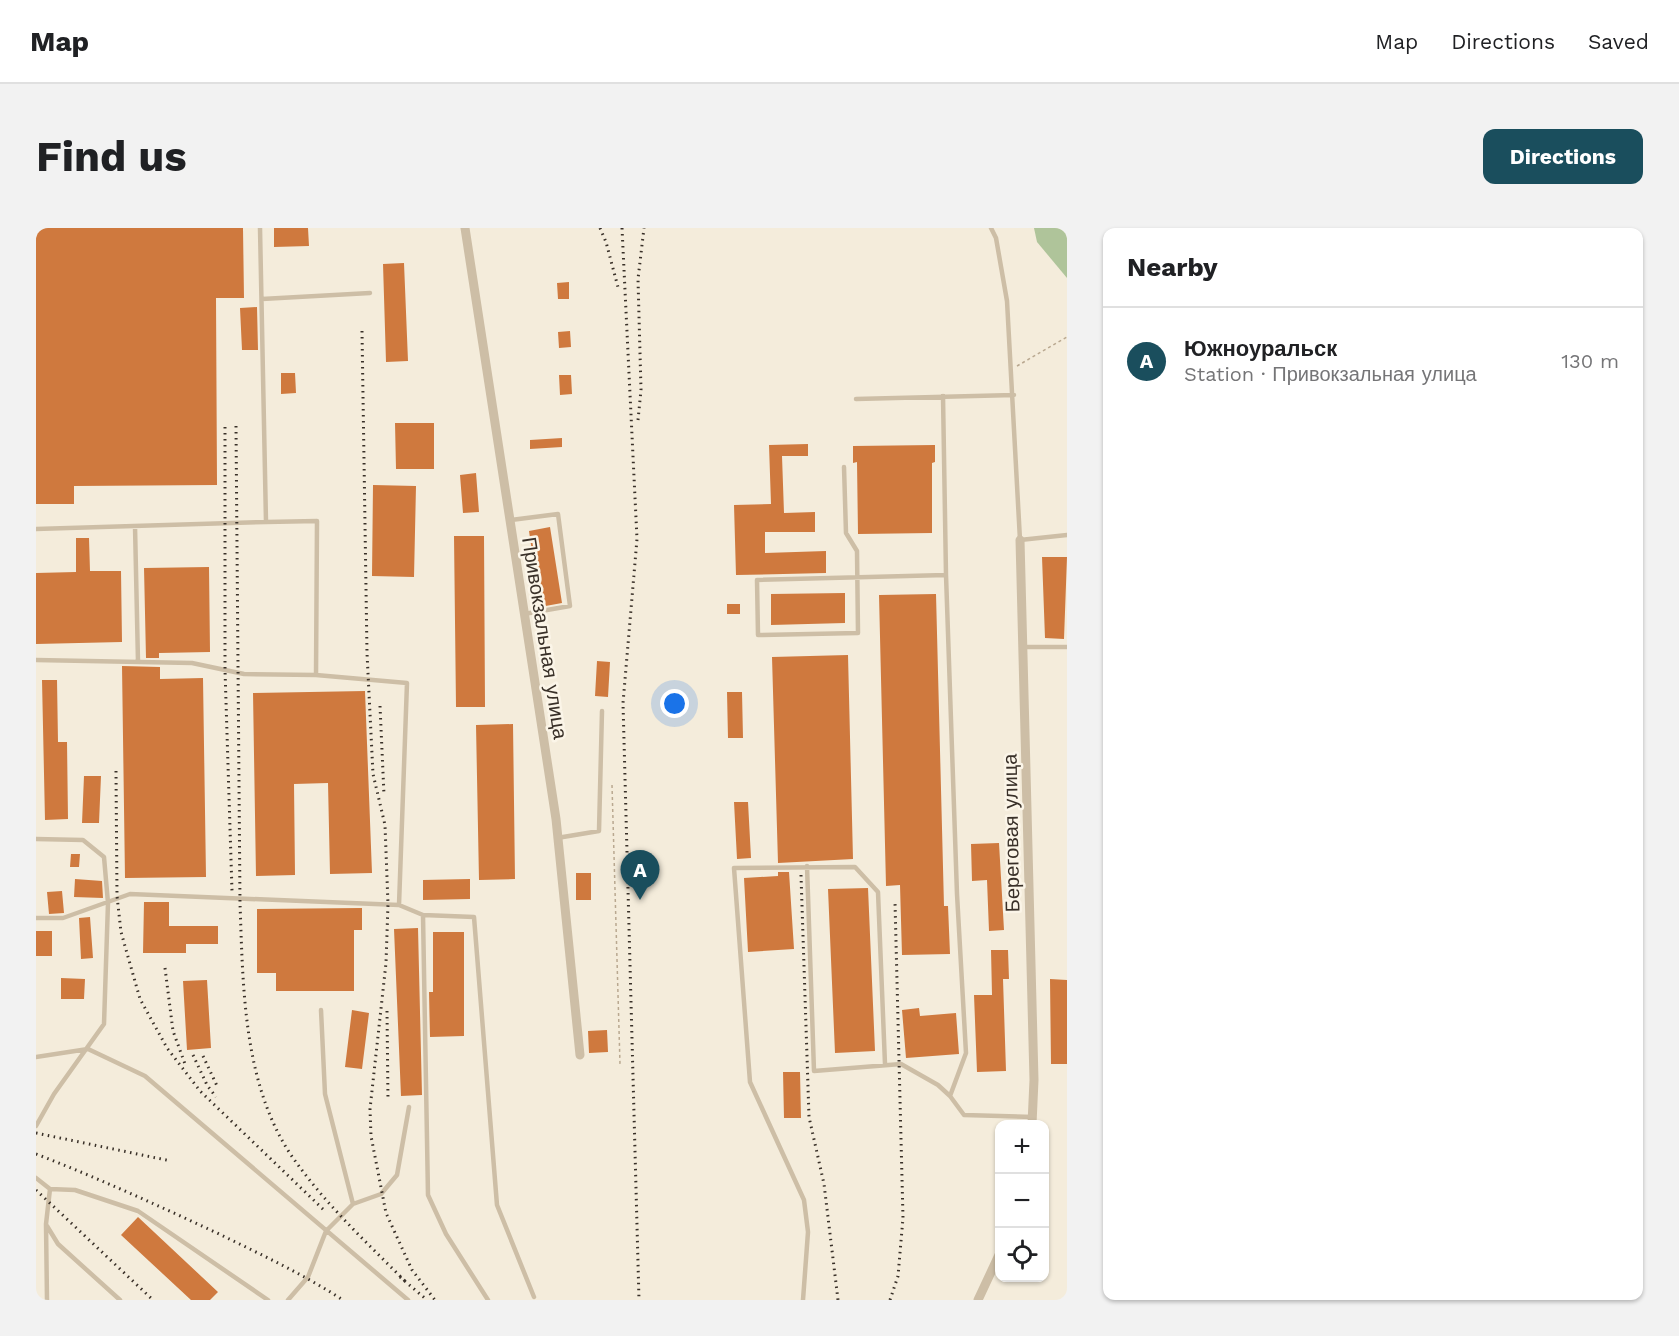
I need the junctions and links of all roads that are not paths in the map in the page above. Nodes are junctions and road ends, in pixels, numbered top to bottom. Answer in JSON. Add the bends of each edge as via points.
{"nodes":[{"id":1,"x":260,"y":228,"type":"edge"},
{"id":2,"x":465,"y":228,"type":"edge"},
{"id":3,"x":991,"y":228,"type":"edge"},
{"id":4,"x":370,"y":293,"type":"dead end"},
{"id":5,"x":262,"y":299,"type":"junction"},
{"id":6,"x":1014,"y":395,"type":"junction"},
{"id":7,"x":943,"y":396,"type":"junction"},
{"id":8,"x":856,"y":399,"type":"dead end"},
{"id":9,"x":844,"y":467,"type":"dead end"},
{"id":10,"x":508,"y":521,"type":"junction"},
{"id":11,"x":266,"y":522,"type":"junction"},
{"id":12,"x":135,"y":526,"type":"junction"},
{"id":13,"x":36,"y":529,"type":"edge"},
{"id":14,"x":1067,"y":535,"type":"edge"},
{"id":15,"x":1020,"y":540,"type":"junction"},
{"id":16,"x":858,"y":575,"type":"junction"},
{"id":17,"x":946,"y":575,"type":"junction"},
{"id":18,"x":522,"y":614,"type":"junction"},
{"id":19,"x":1025,"y":647,"type":"junction"},
{"id":20,"x":1067,"y":647,"type":"edge"},
{"id":21,"x":36,"y":660,"type":"edge"},
{"id":22,"x":138,"y":662,"type":"junction"},
{"id":23,"x":316,"y":675,"type":"junction"},
{"id":24,"x":602,"y":711,"type":"dead end"},
{"id":25,"x":558,"y":838,"type":"junction"},
{"id":26,"x":36,"y":839,"type":"edge"},
{"id":27,"x":807,"y":866,"type":"junction"},
{"id":28,"x":108,"y":903,"type":"junction"},
{"id":29,"x":399,"y":905,"type":"junction"},
{"id":30,"x":423,"y":915,"type":"junction"},
{"id":31,"x":36,"y":918,"type":"edge"},
{"id":32,"x":321,"y":1010,"type":"dead end"},
{"id":33,"x":88,"y":1048,"type":"junction"},
{"id":34,"x":580,"y":1055,"type":"dead end"},
{"id":35,"x":36,"y":1058,"type":"edge"},
{"id":36,"x":885,"y":1064,"type":"junction"},
{"id":37,"x":950,"y":1096,"type":"junction"},
{"id":38,"x":409,"y":1107,"type":"dead end"},
{"id":39,"x":1022,"y":1120,"type":"edge"},
{"id":40,"x":1033,"y":1120,"type":"edge"},
{"id":41,"x":36,"y":1126,"type":"edge"},
{"id":42,"x":36,"y":1178,"type":"edge"},
{"id":43,"x":50,"y":1189,"type":"junction"},
{"id":44,"x":352,"y":1204,"type":"junction"},
{"id":45,"x":46,"y":1224,"type":"junction"},
{"id":46,"x":326,"y":1231,"type":"junction"},
{"id":47,"x":995,"y":1264,"type":"edge"},
{"id":48,"x":534,"y":1297,"type":"dead end"},
{"id":49,"x":47,"y":1300,"type":"edge"},
{"id":50,"x":120,"y":1300,"type":"edge"},
{"id":51,"x":268,"y":1300,"type":"edge"},
{"id":52,"x":288,"y":1300,"type":"edge"},
{"id":53,"x":408,"y":1300,"type":"edge"},
{"id":54,"x":488,"y":1300,"type":"edge"},
{"id":55,"x":803,"y":1300,"type":"edge"},
{"id":56,"x":978,"y":1300,"type":"edge"}],
"edges":[{"from":1,"to":5,"type":"lane"},
{"from":2,"to":10,"type":"street","name":"Привокзальная улица"},
{"from":3,"to":6,"type":"lane","via":[[1007,301]]},
{"from":4,"to":5,"type":"lane"},
{"from":5,"to":11,"type":"lane"},
{"from":6,"to":7,"type":"lane"},
{"from":6,"to":15,"type":"lane"},
{"from":7,"to":8,"type":"lane"},
{"from":7,"to":17,"type":"lane"},
{"from":9,"to":16,"type":"lane","via":[[846,533],[857,551]]},
{"from":10,"to":18,"type":"street","name":"Привокзальная улица"},
{"from":10,"to":18,"type":"lane","via":[[558,514],[570,606]]},
{"from":11,"to":12,"type":"lane"},
{"from":11,"to":23,"type":"lane","via":[[317,522]]},
{"from":12,"to":13,"type":"lane"},
{"from":12,"to":22,"type":"lane"},
{"from":14,"to":15,"type":"lane"},
{"from":15,"to":19,"type":"street","name":"Береговая улица"},
{"from":16,"to":16,"type":"lane","via":[[858,633],[758,635],[757,580]]},
{"from":16,"to":17,"type":"lane"},
{"from":17,"to":37,"type":"lane","via":[[966,1053]]},
{"from":18,"to":25,"type":"street","name":"Привокзальная улица"},
{"from":19,"to":20,"type":"lane"},
{"from":19,"to":40,"type":"street","name":"Береговая улица"},
{"from":21,"to":22,"type":"lane"},
{"from":22,"to":23,"type":"lane","via":[[192,663],[244,674]]},
{"from":23,"to":29,"type":"lane","via":[[407,683]]},
{"from":24,"to":25,"type":"lane","via":[[599,831]]},
{"from":25,"to":34,"type":"street","name":"Привокзальная улица"},
{"from":26,"to":28,"type":"lane","via":[[83,840],[104,857]]},
{"from":27,"to":36,"type":"lane","via":[[855,867],[878,892]]},
{"from":27,"to":36,"type":"lane","via":[[814,1071]]},
{"from":27,"to":55,"type":"lane","via":[[734,868],[750,1082],[804,1200],[808,1232]]},
{"from":28,"to":29,"type":"lane","via":[[117,896],[130,894]]},
{"from":28,"to":31,"type":"lane","via":[[63,918]]},
{"from":28,"to":33,"type":"lane","via":[[104,1024]]},
{"from":29,"to":30,"type":"lane"},
{"from":30,"to":48,"type":"lane","via":[[474,917],[497,1205]]},
{"from":30,"to":54,"type":"lane","via":[[428,1195],[446,1234]]},
{"from":32,"to":44,"type":"lane","via":[[325,1094]]},
{"from":33,"to":35,"type":"lane"},
{"from":33,"to":41,"type":"lane"},
{"from":33,"to":46,"type":"lane","via":[[145,1076]]},
{"from":36,"to":37,"type":"lane","via":[[901,1064]]},
{"from":37,"to":39,"type":"lane","via":[[964,1115]]},
{"from":38,"to":44,"type":"lane","via":[[397,1175],[381,1194]]},
{"from":42,"to":43,"type":"lane"},
{"from":43,"to":45,"type":"lane"},
{"from":43,"to":51,"type":"lane","via":[[75,1190],[138,1212]]},
{"from":44,"to":46,"type":"lane"},
{"from":45,"to":49,"type":"lane"},
{"from":45,"to":50,"type":"lane","via":[[58,1244]]},
{"from":46,"to":52,"type":"lane","via":[[308,1277]]},
{"from":46,"to":53,"type":"lane"},
{"from":47,"to":56,"type":"street"}]}
